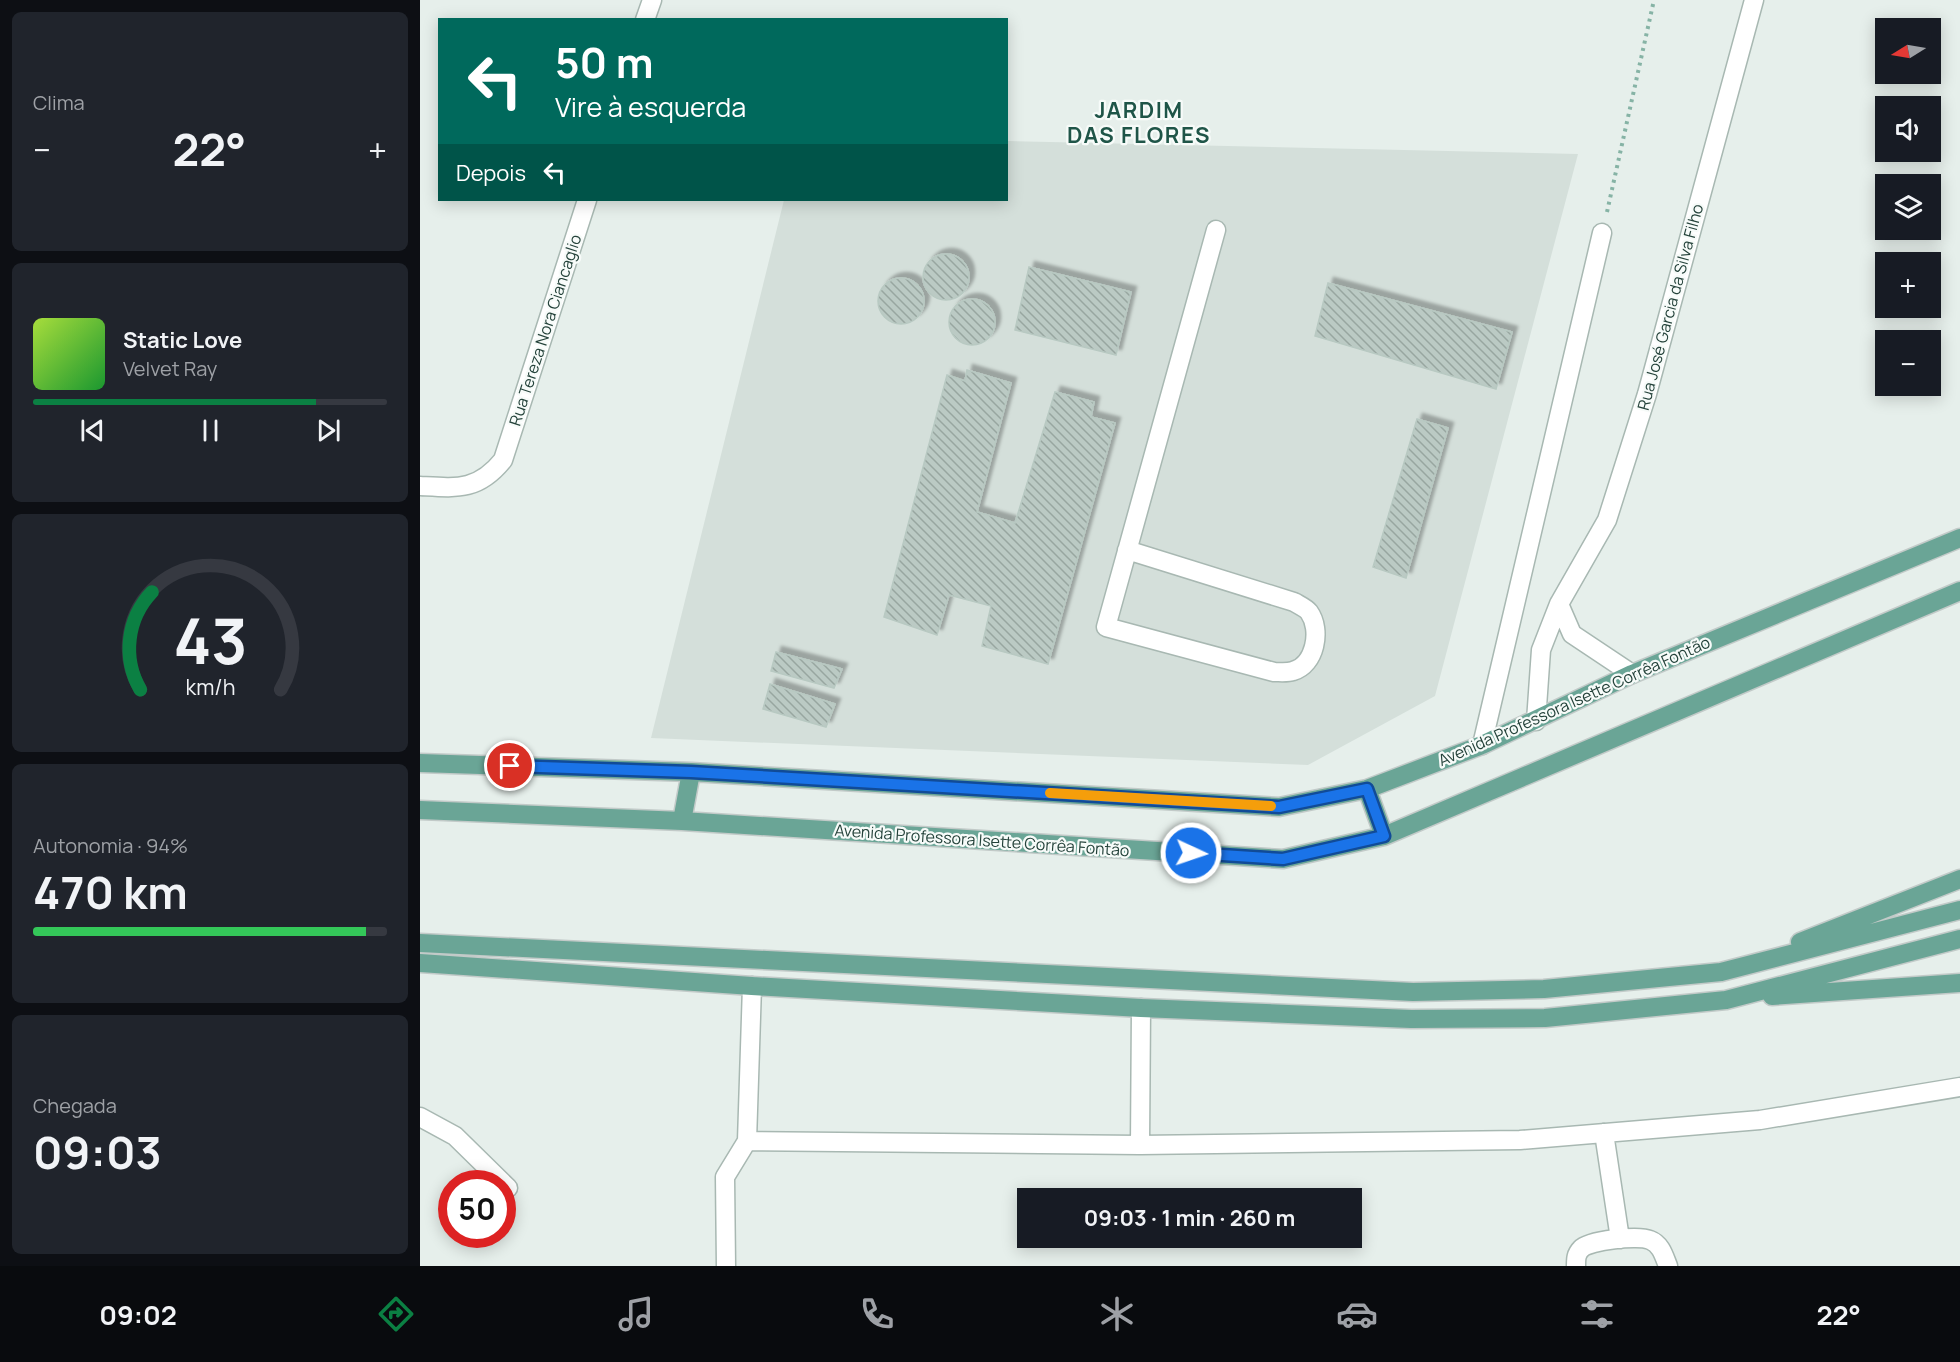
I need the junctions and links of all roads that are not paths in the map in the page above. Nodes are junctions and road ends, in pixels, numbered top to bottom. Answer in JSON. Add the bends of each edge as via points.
{"nodes":[{"id":1,"x":652,"y":0,"type":"edge"},
{"id":2,"x":1754,"y":0,"type":"edge"},
{"id":3,"x":646,"y":18,"type":"edge"},
{"id":4,"x":587,"y":201,"type":"edge"},
{"id":5,"x":1216,"y":230,"type":"dead end"},
{"id":6,"x":1602,"y":233,"type":"road end"},
{"id":7,"x":420,"y":486,"type":"edge"},
{"id":8,"x":1960,"y":538,"type":"edge"},
{"id":9,"x":1127,"y":550,"type":"junction"},
{"id":10,"x":1960,"y":591,"type":"edge"},
{"id":11,"x":1559,"y":604,"type":"junction"},
{"id":12,"x":1632,"y":674,"type":"junction"},
{"id":13,"x":1536,"y":720,"type":"junction"},
{"id":14,"x":1482,"y":745,"type":"junction"},
{"id":15,"x":420,"y":763,"type":"edge"},
{"id":16,"x":691,"y":772,"type":"junction"},
{"id":17,"x":1367,"y":789,"type":"junction"},
{"id":18,"x":420,"y":810,"type":"edge"},
{"id":19,"x":682,"y":821,"type":"junction"},
{"id":20,"x":1384,"y":836,"type":"junction"},
{"id":21,"x":1960,"y":879,"type":"edge"},
{"id":22,"x":1960,"y":910,"type":"edge"},
{"id":23,"x":1960,"y":939,"type":"edge"},
{"id":24,"x":420,"y":943,"type":"edge"},
{"id":25,"x":420,"y":963,"type":"edge"},
{"id":26,"x":1721,"y":972,"type":"junction"},
{"id":27,"x":1960,"y":983,"type":"edge"},
{"id":28,"x":752,"y":986,"type":"junction"},
{"id":29,"x":1726,"y":1000,"type":"junction"},
{"id":30,"x":1141,"y":1008,"type":"junction"},
{"id":31,"x":1960,"y":1087,"type":"edge"},
{"id":32,"x":420,"y":1117,"type":"edge"},
{"id":33,"x":1604,"y":1133,"type":"junction"},
{"id":34,"x":747,"y":1141,"type":"junction"},
{"id":35,"x":1140,"y":1145,"type":"junction"},
{"id":36,"x":490,"y":1170,"type":"edge"},
{"id":37,"x":1620,"y":1239,"type":"junction"},
{"id":38,"x":726,"y":1266,"type":"edge"},
{"id":39,"x":1576,"y":1266,"type":"edge"},
{"id":40,"x":1668,"y":1266,"type":"edge"}],
"edges":[{"from":1,"to":3,"type":"street"},
{"from":2,"to":11,"type":"street","name":"Rua José Garcia da Silva Filho","via":[[1647,394],[1607,520]]},
{"from":4,"to":7,"type":"street","name":"Rua Tereza Nora Ciancaglio","via":[[503,460],[471,486]]},
{"from":5,"to":9,"type":"street"},
{"from":6,"to":14,"type":"street"},
{"from":8,"to":12,"type":"main road","name":"Avenida Professora Isette Corrêa Fontão"},
{"from":9,"to":9,"type":"street","via":[[1106,627],[1274,672],[1292,672],[1304,666],[1315,644],[1316,625],[1308,610],[1294,602]]},
{"from":10,"to":20,"type":"main road","name":"Avenida Professora Isette Corrêa Fontão"},
{"from":11,"to":12,"type":"street","via":[[1572,634]]},
{"from":11,"to":13,"type":"street","name":"Rua José Garcia da Silva Filho","via":[[1541,650]]},
{"from":12,"to":13,"type":"main road","name":"Avenida Professora Isette Corrêa Fontão"},
{"from":13,"to":14,"type":"main road","name":"Avenida Professora Isette Corrêa Fontão"},
{"from":14,"to":17,"type":"main road","name":"Avenida Professora Isette Corrêa Fontão"},
{"from":15,"to":16,"type":"main road","name":"Avenida Professora Isette Corrêa Fontão"},
{"from":16,"to":17,"type":"main road","name":"Avenida Professora Isette Corrêa Fontão","via":[[1279,807]]},
{"from":16,"to":19,"type":"main road"},
{"from":17,"to":20,"type":"main road"},
{"from":18,"to":19,"type":"main road","name":"Avenida Professora Isette Corrêa Fontão"},
{"from":19,"to":20,"type":"main road","name":"Avenida Professora Isette Corrêa Fontão","via":[[1283,859]]},
{"from":21,"to":26,"type":"main road"},
{"from":22,"to":26,"type":"main road"},
{"from":23,"to":29,"type":"main road"},
{"from":24,"to":26,"type":"main road","via":[[1413,992],[1544,989]]},
{"from":25,"to":28,"type":"main road"},
{"from":27,"to":29,"type":"main road"},
{"from":28,"to":30,"type":"main road"},
{"from":28,"to":34,"type":"street"},
{"from":29,"to":30,"type":"main road","via":[[1545,1018],[1411,1019]]},
{"from":30,"to":35,"type":"street"},
{"from":31,"to":33,"type":"street","via":[[1760,1120]]},
{"from":32,"to":36,"type":"street","via":[[455,1136]]},
{"from":33,"to":35,"type":"street","via":[[1520,1140]]},
{"from":33,"to":37,"type":"street"},
{"from":34,"to":35,"type":"street"},
{"from":34,"to":38,"type":"street","via":[[726,1177]]},
{"from":37,"to":39,"type":"street","via":[[1582,1247],[1576,1256]]},
{"from":37,"to":40,"type":"street","via":[[1650,1240],[1661,1249]]}]}
